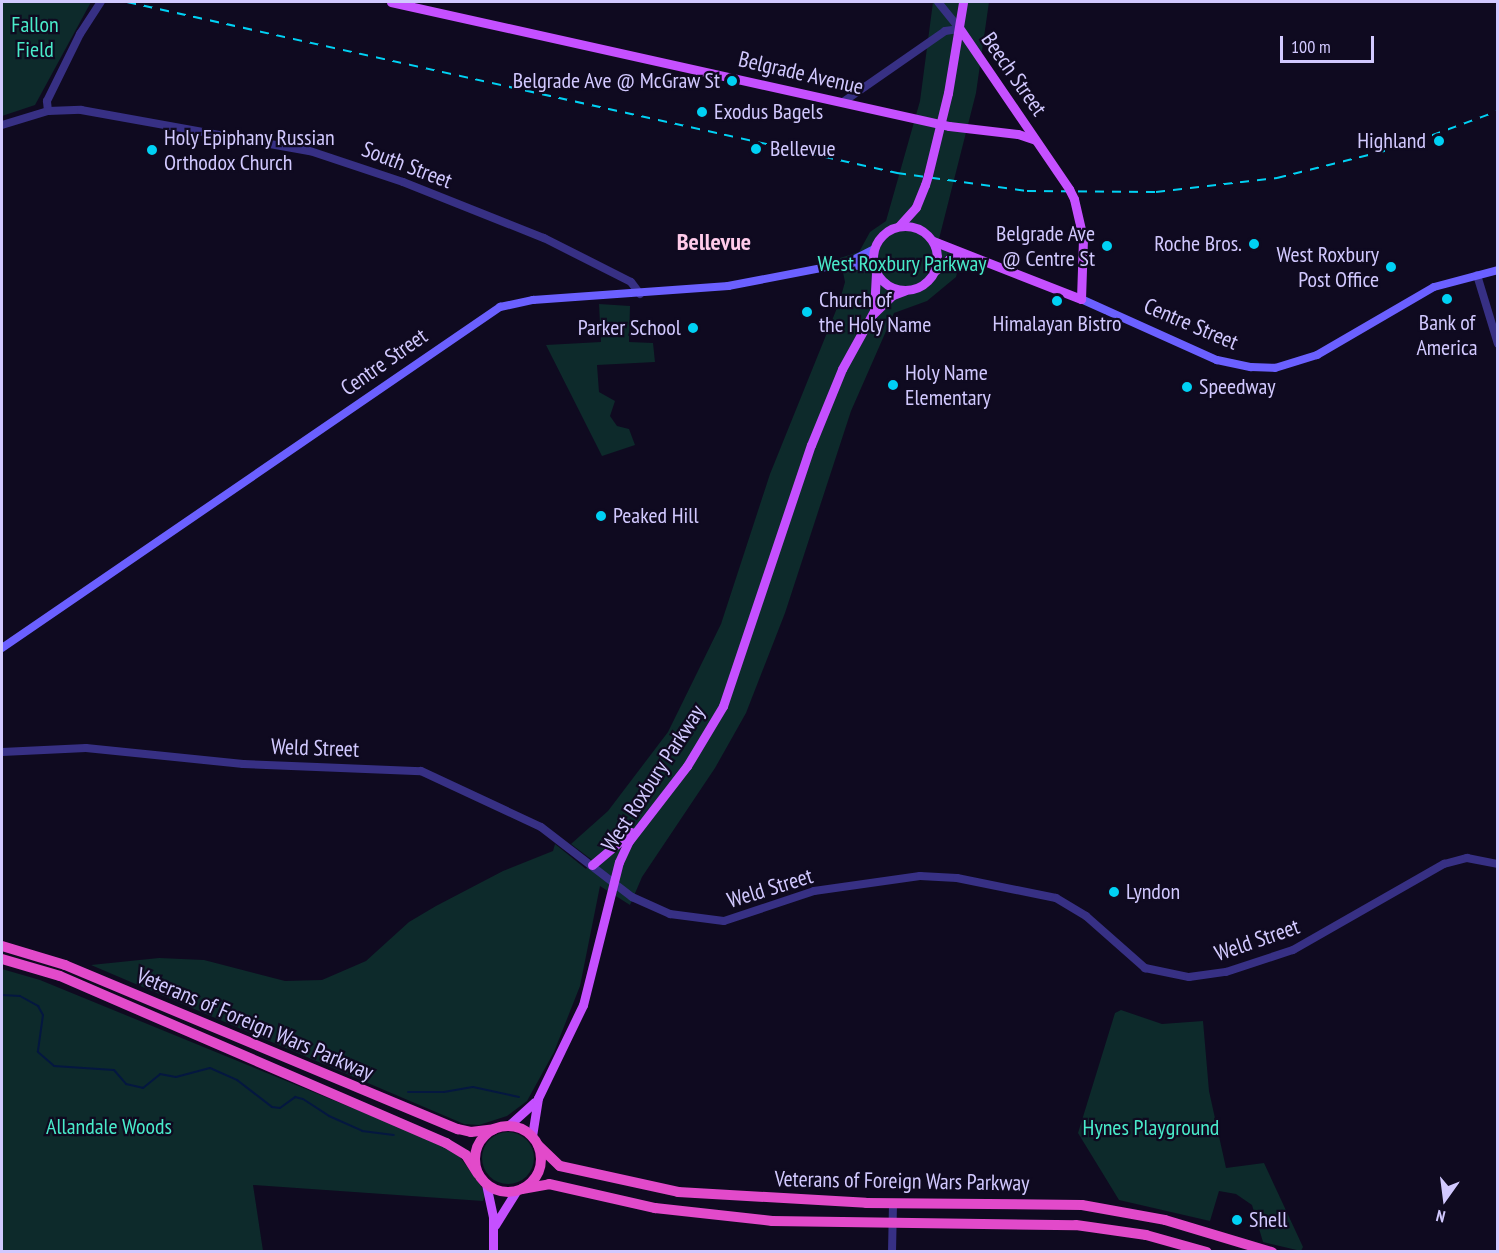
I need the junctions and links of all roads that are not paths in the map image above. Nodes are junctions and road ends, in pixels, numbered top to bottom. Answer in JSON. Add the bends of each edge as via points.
{"nodes":[{"id":1,"x":391,"y":2,"type":"edge"},
{"id":2,"x":938,"y":2,"type":"edge"},
{"id":3,"x":963,"y":2,"type":"edge"},
{"id":4,"x":100,"y":3,"type":"edge"},
{"id":5,"x":960,"y":29,"type":"junction"},
{"id":6,"x":843,"y":102,"type":"junction"},
{"id":7,"x":48,"y":111,"type":"junction"},
{"id":8,"x":941,"y":124,"type":"junction"},
{"id":9,"x":2,"y":125,"type":"edge"},
{"id":10,"x":1035,"y":140,"type":"junction"},
{"id":11,"x":919,"y":202,"type":"junction"},
{"id":12,"x":899,"y":226,"type":"junction"},
{"id":13,"x":930,"y":238,"type":"junction"},
{"id":14,"x":874,"y":249,"type":"junction"},
{"id":15,"x":965,"y":255,"type":"junction"},
{"id":16,"x":847,"y":263,"type":"junction"},
{"id":17,"x":1497,"y":270,"type":"edge"},
{"id":18,"x":876,"y":272,"type":"junction"},
{"id":19,"x":935,"y":272,"type":"junction"},
{"id":20,"x":1477,"y":275,"type":"junction"},
{"id":21,"x":906,"y":291,"type":"junction"},
{"id":22,"x":640,"y":294,"type":"junction"},
{"id":23,"x":1081,"y":298,"type":"junction"},
{"id":24,"x":873,"y":314,"type":"junction"},
{"id":25,"x":1497,"y":345,"type":"edge"},
{"id":26,"x":2,"y":648,"type":"edge"},
{"id":27,"x":2,"y":752,"type":"edge"},
{"id":28,"x":642,"y":823,"type":"junction"},
{"id":29,"x":1497,"y":864,"type":"edge"},
{"id":30,"x":592,"y":865,"type":"junction"},
{"id":31,"x":611,"y":882,"type":"junction"},
{"id":32,"x":2,"y":946,"type":"edge"},
{"id":33,"x":2,"y":959,"type":"edge"},
{"id":34,"x":538,"y":1098,"type":"junction"},
{"id":35,"x":508,"y":1126,"type":"junction"},
{"id":36,"x":494,"y":1129,"type":"junction"},
{"id":37,"x":535,"y":1141,"type":"junction"},
{"id":38,"x":478,"y":1174,"type":"junction"},
{"id":39,"x":486,"y":1184,"type":"junction"},
{"id":40,"x":519,"y":1190,"type":"junction"},
{"id":41,"x":893,"y":1203,"type":"junction"},
{"id":42,"x":894,"y":1224,"type":"junction"},
{"id":43,"x":493,"y":1230,"type":"junction"},
{"id":44,"x":493,"y":1251,"type":"edge"},
{"id":45,"x":892,"y":1251,"type":"edge"},
{"id":46,"x":1207,"y":1251,"type":"edge"},
{"id":47,"x":1272,"y":1251,"type":"edge"}],
"edges":[{"from":1,"to":6,"type":"main road","name":"Belgrade Avenue"},
{"from":2,"to":5,"type":"street","name":"Beech Street"},
{"from":3,"to":5,"type":"main road"},
{"from":4,"to":7,"type":"street","via":[[63,68],[48,101]]},
{"from":5,"to":6,"type":"street","via":[[945,31]]},
{"from":5,"to":8,"type":"main road"},
{"from":5,"to":10,"type":"main road","name":"Beech Street"},
{"from":6,"to":8,"type":"main road","name":"Belgrade Avenue"},
{"from":7,"to":9,"type":"street","name":"South Street"},
{"from":7,"to":22,"type":"street","name":"South Street","via":[[81,110],[287,145],[342,160],[561,246],[631,282]]},
{"from":8,"to":10,"type":"main road","name":"Belgrade Avenue","via":[[1018,134]]},
{"from":8,"to":11,"type":"main road","bridge":true},
{"from":10,"to":23,"type":"main road","bridge":true,"via":[[1074,199],[1084,244]]},
{"from":11,"to":12,"type":"main road"},
{"from":11,"to":13,"type":"main road","via":[[920,221]]},
{"from":12,"to":13,"type":"main road","via":[[916,227]]},
{"from":12,"to":14,"type":"main road","via":[[885,233]]},
{"from":13,"to":15,"type":"main road","name":"Centre Street"},
{"from":13,"to":19,"type":"main road","via":[[938,259]]},
{"from":14,"to":16,"type":"main road","name":"Centre Street"},
{"from":14,"to":18,"type":"main road"},
{"from":15,"to":19,"type":"main road","via":[[949,259]]},
{"from":15,"to":23,"type":"main road","name":"Centre Street"},
{"from":16,"to":18,"type":"main road","name":"Centre Street"},
{"from":16,"to":22,"type":"main road","name":"Centre Street","via":[[717,288]]},
{"from":17,"to":20,"type":"main road","name":"Centre Street"},
{"from":18,"to":21,"type":"main road","via":[[888,285]]},
{"from":18,"to":24,"type":"main road","name":"West Roxbury Parkway"},
{"from":19,"to":21,"type":"main road","via":[[921,287]]},
{"from":20,"to":23,"type":"main road","name":"Centre Street","via":[[1434,287],[1317,354],[1275,368],[1217,360]]},
{"from":20,"to":25,"type":"street"},
{"from":21,"to":24,"type":"main road","name":"West Roxbury Parkway","via":[[893,295]]},
{"from":22,"to":26,"type":"main road","name":"Centre Street","via":[[525,301],[490,312]]},
{"from":24,"to":28,"type":"main road","name":"West Roxbury Parkway","via":[[845,364],[811,445],[723,706],[687,766]]},
{"from":27,"to":30,"type":"street","name":"Weld Street","via":[[86,748],[243,764],[421,771],[541,828]]},
{"from":28,"to":30,"type":"main road"},
{"from":28,"to":31,"type":"main road","name":"West Roxbury Parkway","via":[[629,841]]},
{"from":29,"to":31,"type":"street","name":"Weld Street","via":[[1467,858],[1444,864],[1293,950],[1226,972],[1189,977],[1145,968],[1086,916],[1056,898],[957,878],[920,876],[814,891],[724,921],[670,914]]},
{"from":30,"to":31,"type":"street","name":"Weld Street"},
{"from":31,"to":34,"type":"main road","name":"West Roxbury Parkway","via":[[583,1005]]},
{"from":32,"to":36,"type":"highway","name":"Veterans of Foreign Wars Parkway","via":[[65,965],[458,1129]]},
{"from":33,"to":38,"type":"highway","name":"Veterans of Foreign Wars Parkway","via":[[60,976],[446,1143],[466,1155]]},
{"from":34,"to":35,"type":"main road","name":"West Roxbury Parkway"},
{"from":34,"to":37,"type":"main road","name":"West Roxbury Parkway"},
{"from":35,"to":36,"type":"highway"},
{"from":35,"to":37,"type":"highway"},
{"from":36,"to":38,"type":"highway","via":[[476,1148]]},
{"from":37,"to":40,"type":"highway","via":[[539,1170]]},
{"from":37,"to":41,"type":"highway","name":"Veterans of Foreign Wars Parkway","via":[[560,1166],[656,1189],[737,1198]]},
{"from":38,"to":39,"type":"highway"},
{"from":39,"to":40,"type":"highway","via":[[498,1191]]},
{"from":39,"to":43,"type":"main road"},
{"from":40,"to":42,"type":"highway","name":"Veterans of Foreign Wars Parkway","via":[[549,1184],[621,1202],[708,1215]]},
{"from":40,"to":43,"type":"main road"},
{"from":41,"to":42,"type":"street"},
{"from":41,"to":47,"type":"highway","name":"Veterans of Foreign Wars Parkway","via":[[1027,1202],[1094,1207],[1177,1223]]},
{"from":42,"to":45,"type":"street"},
{"from":42,"to":46,"type":"highway","name":"Veterans of Foreign Wars Parkway","via":[[1076,1225],[1146,1235]]},
{"from":43,"to":44,"type":"main road"}]}
